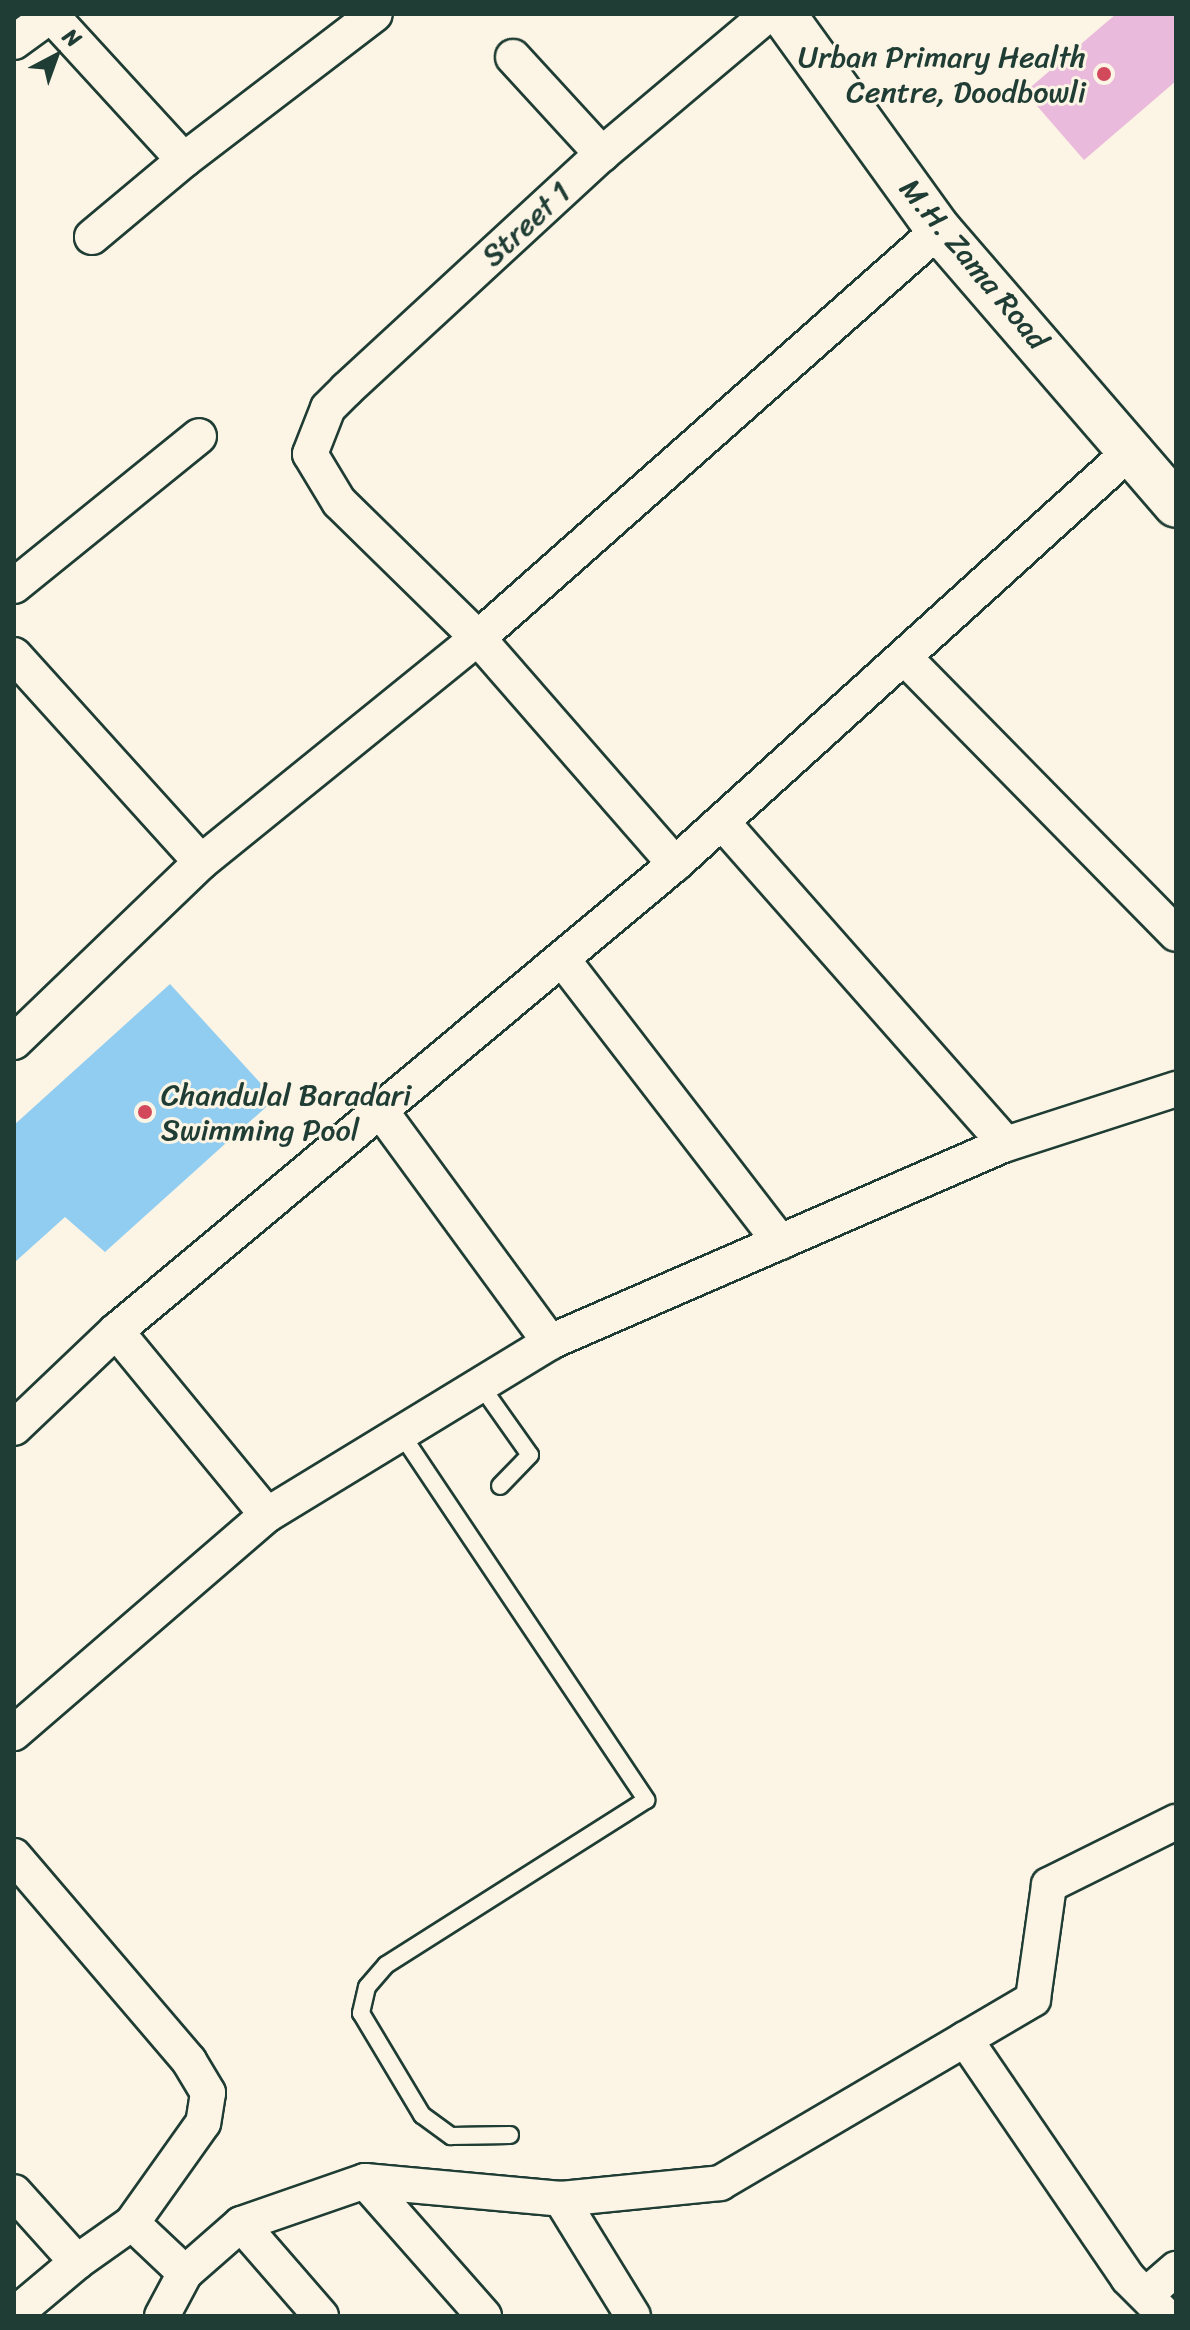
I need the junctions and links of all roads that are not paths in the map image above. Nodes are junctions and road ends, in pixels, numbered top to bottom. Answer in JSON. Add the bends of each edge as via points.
{"nodes":[{"id":1,"x":375,"y":14,"type":"edge"},
{"id":2,"x":768,"y":14,"type":"edge"},
{"id":3,"x":783,"y":14,"type":"edge"},
{"id":4,"x":50,"y":15,"type":"edge"},
{"id":5,"x":14,"y":42,"type":"edge"},
{"id":6,"x":513,"y":57,"type":"dead end"},
{"id":7,"x":602,"y":154,"type":"junction"},
{"id":8,"x":184,"y":160,"type":"junction"},
{"id":9,"x":939,"y":230,"type":"junction"},
{"id":10,"x":92,"y":237,"type":"dead end"},
{"id":11,"x":199,"y":436,"type":"dead end"},
{"id":12,"x":1134,"y":448,"type":"junction"},
{"id":13,"x":1176,"y":505,"type":"edge"},
{"id":14,"x":14,"y":586,"type":"edge"},
{"id":15,"x":478,"y":638,"type":"junction"},
{"id":16,"x":14,"y":655,"type":"edge"},
{"id":17,"x":904,"y":657,"type":"junction"},
{"id":18,"x":722,"y":822,"type":"junction"},
{"id":19,"x":201,"y":862,"type":"junction"},
{"id":20,"x":675,"y":864,"type":"junction"},
{"id":21,"x":1176,"y":934,"type":"edge"},
{"id":22,"x":563,"y":960,"type":"junction"},
{"id":23,"x":14,"y":1042,"type":"edge"},
{"id":24,"x":1176,"y":1089,"type":"edge"},
{"id":25,"x":383,"y":1114,"type":"junction"},
{"id":26,"x":1006,"y":1144,"type":"junction"},
{"id":27,"x":780,"y":1242,"type":"junction"},
{"id":28,"x":116,"y":1331,"type":"junction"},
{"id":29,"x":550,"y":1342,"type":"junction"},
{"id":30,"x":479,"y":1383,"type":"junction"},
{"id":31,"x":14,"y":1428,"type":"edge"},
{"id":32,"x":399,"y":1431,"type":"junction"},
{"id":33,"x":500,"y":1486,"type":"dead end"},
{"id":34,"x":267,"y":1515,"type":"junction"},
{"id":35,"x":14,"y":1733,"type":"edge"},
{"id":36,"x":1176,"y":1822,"type":"edge"},
{"id":37,"x":14,"y":1856,"type":"edge"},
{"id":38,"x":965,"y":2039,"type":"junction"},
{"id":39,"x":510,"y":2135,"type":"dead end"},
{"id":40,"x":365,"y":2181,"type":"junction"},
{"id":41,"x":14,"y":2192,"type":"edge"},
{"id":42,"x":561,"y":2199,"type":"junction"},
{"id":43,"x":132,"y":2223,"type":"junction"},
{"id":44,"x":241,"y":2224,"type":"junction"},
{"id":45,"x":77,"y":2262,"type":"junction"},
{"id":46,"x":1176,"y":2269,"type":"edge"},
{"id":47,"x":185,"y":2273,"type":"junction"},
{"id":48,"x":1156,"y":2306,"type":"edge"},
{"id":49,"x":14,"y":2315,"type":"edge"},
{"id":50,"x":162,"y":2316,"type":"edge"},
{"id":51,"x":321,"y":2316,"type":"edge"},
{"id":52,"x":484,"y":2316,"type":"edge"},
{"id":53,"x":633,"y":2316,"type":"edge"}],
"edges":[{"from":1,"to":8,"type":"street"},
{"from":2,"to":7,"type":"street","name":"Street 1"},
{"from":3,"to":9,"type":"main road","name":"M.H. Zama Road"},
{"from":4,"to":5,"type":"street"},
{"from":4,"to":8,"type":"street"},
{"from":6,"to":7,"type":"street"},
{"from":7,"to":15,"type":"street","name":"Street 1","via":[[328,408],[310,454],[339,502]]},
{"from":8,"to":10,"type":"street"},
{"from":9,"to":12,"type":"main road","name":"M.H. Zama Road"},
{"from":9,"to":15,"type":"street"},
{"from":11,"to":14,"type":"street"},
{"from":12,"to":13,"type":"main road","name":"M.H. Zama Road"},
{"from":12,"to":17,"type":"street"},
{"from":15,"to":19,"type":"street"},
{"from":15,"to":20,"type":"street"},
{"from":16,"to":19,"type":"street"},
{"from":17,"to":18,"type":"street"},
{"from":17,"to":21,"type":"street"},
{"from":18,"to":20,"type":"street"},
{"from":18,"to":26,"type":"street"},
{"from":19,"to":23,"type":"street"},
{"from":20,"to":22,"type":"street"},
{"from":22,"to":25,"type":"street"},
{"from":22,"to":27,"type":"street"},
{"from":24,"to":26,"type":"street"},
{"from":25,"to":28,"type":"street"},
{"from":25,"to":29,"type":"street"},
{"from":26,"to":27,"type":"street"},
{"from":27,"to":29,"type":"street"},
{"from":28,"to":31,"type":"street"},
{"from":28,"to":34,"type":"street"},
{"from":29,"to":30,"type":"street"},
{"from":30,"to":32,"type":"street"},
{"from":30,"to":33,"type":"lane","via":[[530,1455]]},
{"from":32,"to":34,"type":"street"},
{"from":32,"to":39,"type":"lane","via":[[646,1800],[386,1965],[367,1987],[361,2013],[422,2115],[451,2136]]},
{"from":34,"to":35,"type":"street"},
{"from":36,"to":38,"type":"street","via":[[1049,1885],[1033,1999]]},
{"from":37,"to":43,"type":"street","via":[[189,2061],[208,2093],[203,2123]]},
{"from":38,"to":42,"type":"street","via":[[720,2183]]},
{"from":38,"to":48,"type":"street"},
{"from":40,"to":42,"type":"street"},
{"from":40,"to":44,"type":"street"},
{"from":40,"to":52,"type":"street"},
{"from":41,"to":45,"type":"street"},
{"from":42,"to":53,"type":"street"},
{"from":43,"to":45,"type":"street"},
{"from":43,"to":47,"type":"street"},
{"from":44,"to":47,"type":"street"},
{"from":44,"to":51,"type":"street"},
{"from":45,"to":49,"type":"street"},
{"from":46,"to":48,"type":"street"},
{"from":47,"to":50,"type":"street"}]}
